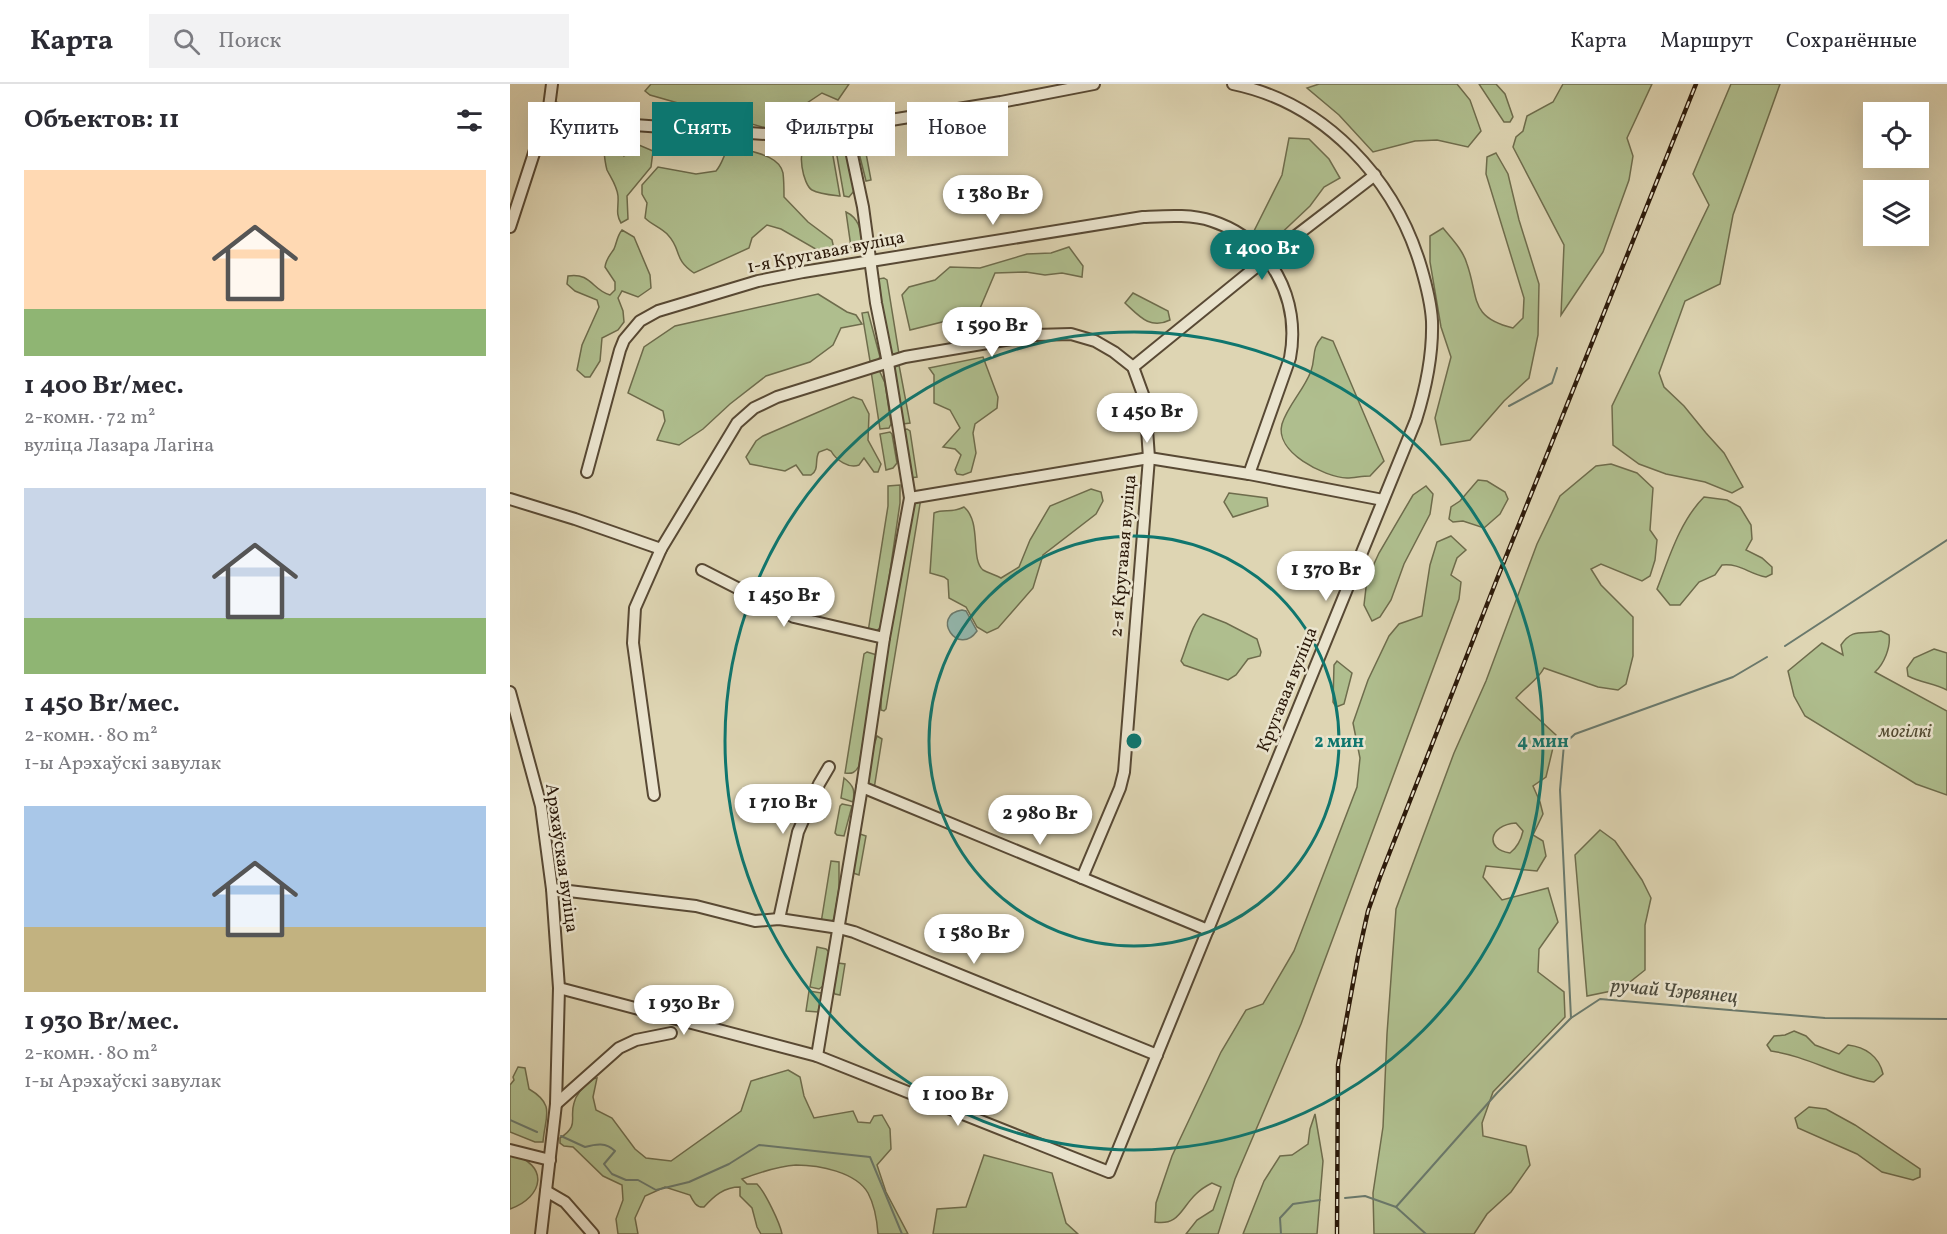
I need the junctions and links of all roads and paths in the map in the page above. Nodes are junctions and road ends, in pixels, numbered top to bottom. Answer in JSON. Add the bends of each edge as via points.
{"nodes":[{"id":1,"x":552,"y":84,"type":"edge"},
{"id":2,"x":1094,"y":84,"type":"edge"},
{"id":3,"x":1233,"y":84,"type":"edge"},
{"id":4,"x":550,"y":102,"type":"edge"},
{"id":5,"x":895,"y":119,"type":"edge"},
{"id":6,"x":640,"y":125,"type":"edge"},
{"id":7,"x":765,"y":134,"type":"edge"},
{"id":8,"x":533,"y":156,"type":"edge"},
{"id":9,"x":852,"y":156,"type":"edge"},
{"id":10,"x":1375,"y":175,"type":"junction"},
{"id":11,"x":510,"y":227,"type":"edge"},
{"id":12,"x":1267,"y":258,"type":"junction"},
{"id":13,"x":870,"y":261,"type":"junction"},
{"id":14,"x":888,"y":363,"type":"junction"},
{"id":15,"x":1133,"y":367,"type":"junction"},
{"id":16,"x":1149,"y":458,"type":"junction"},
{"id":17,"x":587,"y":472,"type":"dead end"},
{"id":18,"x":1248,"y":474,"type":"junction"},
{"id":19,"x":910,"y":498,"type":"junction"},
{"id":20,"x":510,"y":499,"type":"edge"},
{"id":21,"x":1383,"y":500,"type":"junction"},
{"id":22,"x":661,"y":549,"type":"junction"},
{"id":23,"x":702,"y":570,"type":"dead end"},
{"id":24,"x":884,"y":638,"type":"junction"},
{"id":25,"x":510,"y":692,"type":"edge"},
{"id":26,"x":829,"y":767,"type":"dead end"},
{"id":27,"x":862,"y":787,"type":"junction"},
{"id":28,"x":654,"y":795,"type":"dead end"},
{"id":29,"x":1082,"y":878,"type":"junction"},
{"id":30,"x":552,"y":889,"type":"junction"},
{"id":31,"x":778,"y":919,"type":"junction"},
{"id":32,"x":839,"y":928,"type":"junction"},
{"id":33,"x":1208,"y":930,"type":"junction"},
{"id":34,"x":559,"y":988,"type":"junction"},
{"id":35,"x":671,"y":1033,"type":"dead end"},
{"id":36,"x":1156,"y":1055,"type":"junction"},
{"id":37,"x":817,"y":1056,"type":"junction"},
{"id":38,"x":556,"y":1104,"type":"junction"},
{"id":39,"x":510,"y":1150,"type":"edge"},
{"id":40,"x":549,"y":1160,"type":"junction"},
{"id":41,"x":546,"y":1191,"type":"junction"},
{"id":42,"x":541,"y":1234,"type":"edge"},
{"id":43,"x":593,"y":1234,"type":"edge"}],
"edges":[{"from":1,"to":4,"type":"street"},
{"from":2,"to":5,"type":"street"},
{"from":3,"to":10,"type":"street","name":"Кругавая вуліца","via":[[1283,101],[1326,127]]},
{"from":6,"to":7,"type":"street"},
{"from":8,"to":11,"type":"street"},
{"from":9,"to":13,"type":"street"},
{"from":10,"to":12,"type":"street"},
{"from":10,"to":21,"type":"street","name":"Кругавая вуліца","via":[[1402,217],[1415,249],[1432,319],[1424,396]]},
{"from":12,"to":13,"type":"street","name":"1-я Кругавая вуліца","via":[[1237,234],[1213,222],[1162,216]]},
{"from":12,"to":15,"type":"street"},
{"from":12,"to":18,"type":"street","name":"1-я Кругавая вуліца","via":[[1288,297],[1294,340],[1286,375]]},
{"from":13,"to":14,"type":"street"},
{"from":13,"to":17,"type":"street","name":"1-я Кругавая вуліца","via":[[758,281],[658,311],[640,321],[620,350]]},
{"from":14,"to":15,"type":"street","via":[[1035,335],[1071,334],[1114,351]]},
{"from":14,"to":19,"type":"street"},
{"from":14,"to":22,"type":"street","via":[[777,397],[754,408],[737,423],[723,444]]},
{"from":15,"to":16,"type":"street","name":"2-я Кругавая вуліца","via":[[1145,400]]},
{"from":16,"to":18,"type":"street"},
{"from":16,"to":19,"type":"street"},
{"from":16,"to":29,"type":"street","name":"2-я Кругавая вуліца","via":[[1124,772]]},
{"from":18,"to":21,"type":"street"},
{"from":19,"to":24,"type":"street"},
{"from":20,"to":22,"type":"street"},
{"from":21,"to":33,"type":"street","name":"Кругавая вуліца"},
{"from":22,"to":28,"type":"street","via":[[640,594],[632,625]]},
{"from":23,"to":24,"type":"street","via":[[794,617]]},
{"from":24,"to":27,"type":"street"},
{"from":25,"to":30,"type":"street","name":"Арэхаўская вуліца","via":[[541,806]]},
{"from":26,"to":31,"type":"street","via":[[798,832]]},
{"from":27,"to":29,"type":"street"},
{"from":27,"to":32,"type":"street"},
{"from":29,"to":33,"type":"street"},
{"from":30,"to":31,"type":"street","via":[[696,906],[755,921]]},
{"from":30,"to":34,"type":"street","name":"Арэхаўская вуліца"},
{"from":31,"to":32,"type":"street"},
{"from":32,"to":36,"type":"street"},
{"from":32,"to":37,"type":"street"},
{"from":33,"to":36,"type":"street","name":"Кругавая вуліца"},
{"from":34,"to":37,"type":"street"},
{"from":34,"to":38,"type":"street","name":"Арэхаўская вуліца"},
{"from":35,"to":38,"type":"street","via":[[619,1048]]},
{"from":36,"to":37,"type":"street","name":"Кругавая вуліца","via":[[1109,1172]]},
{"from":38,"to":40,"type":"street","name":"Арэхаўская вуліца"},
{"from":39,"to":40,"type":"street"},
{"from":40,"to":41,"type":"street","name":"Арэхаўская вуліца"},
{"from":41,"to":42,"type":"street","name":"Арэхаўская вуліца"},
{"from":41,"to":43,"type":"street","via":[[565,1202]]}]}
